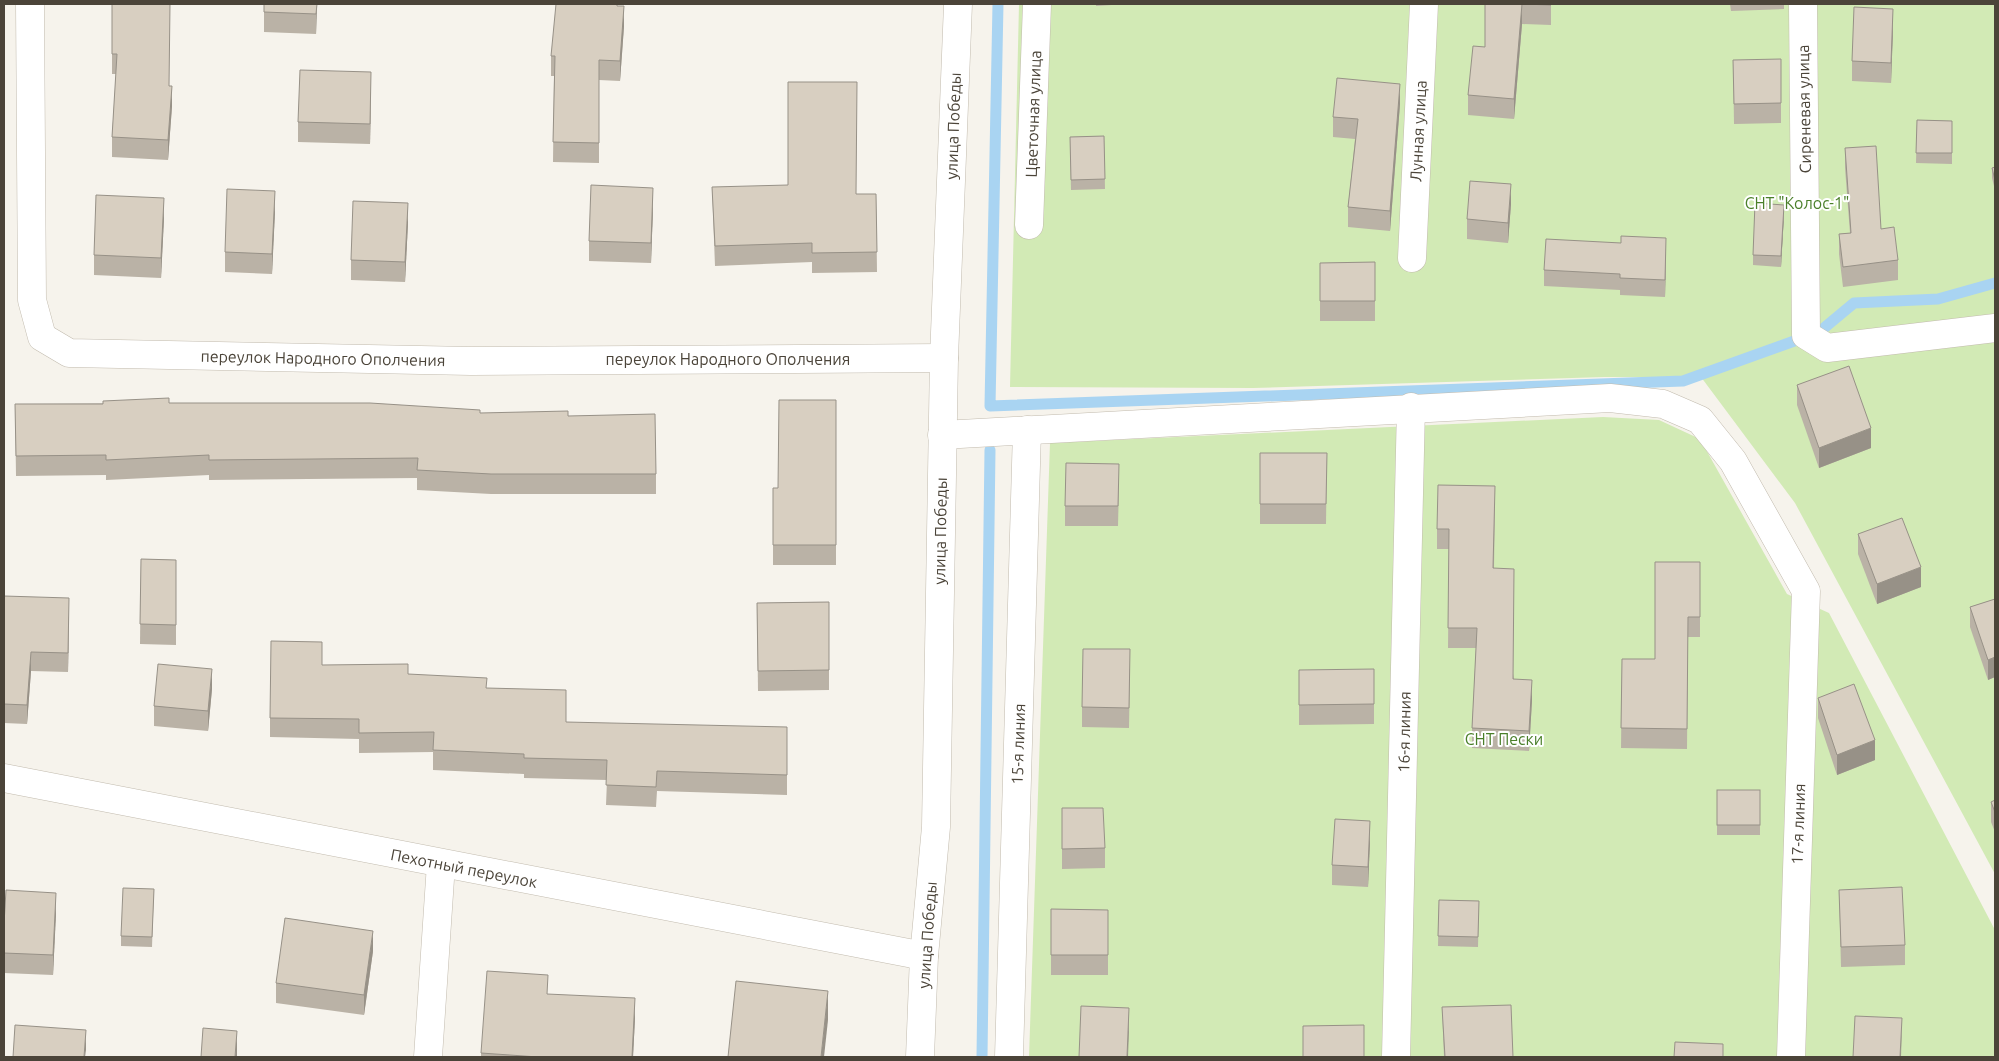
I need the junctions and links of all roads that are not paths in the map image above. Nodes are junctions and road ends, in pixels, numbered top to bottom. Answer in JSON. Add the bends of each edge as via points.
{"nodes":[{"id":1,"x":30,"y":4,"type":"edge"},
{"id":2,"x":958,"y":4,"type":"edge"},
{"id":3,"x":1037,"y":4,"type":"edge"},
{"id":4,"x":1424,"y":4,"type":"edge"},
{"id":5,"x":1803,"y":4,"type":"edge"},
{"id":6,"x":1029,"y":224,"type":"dead end"},
{"id":7,"x":1412,"y":258,"type":"dead end"},
{"id":8,"x":1995,"y":328,"type":"edge"},
{"id":9,"x":944,"y":358,"type":"junction"},
{"id":10,"x":1411,"y":407,"type":"junction"},
{"id":11,"x":1027,"y":430,"type":"junction"},
{"id":12,"x":942,"y":434,"type":"junction"},
{"id":13,"x":4,"y":778,"type":"edge"},
{"id":14,"x":440,"y":864,"type":"junction"},
{"id":15,"x":924,"y":956,"type":"junction"},
{"id":16,"x":428,"y":1057,"type":"edge"},
{"id":17,"x":920,"y":1057,"type":"edge"},
{"id":18,"x":1009,"y":1057,"type":"edge"},
{"id":19,"x":1396,"y":1057,"type":"edge"},
{"id":20,"x":1791,"y":1057,"type":"edge"}],
"edges":[{"from":1,"to":9,"type":"street","name":"переулок Народного Ополчения","via":[[32,300],[42,337],[69,353],[471,361]]},
{"from":2,"to":9,"type":"street","name":"улица Победы"},
{"from":3,"to":6,"type":"street","name":"Цветочная улица"},
{"from":4,"to":7,"type":"street","name":"Лунная улица"},
{"from":5,"to":8,"type":"street","name":"Сиреневая улица","via":[[1806,335],[1828,348]]},
{"from":9,"to":12,"type":"street","name":"улица Победы"},
{"from":10,"to":11,"type":"street"},
{"from":10,"to":19,"type":"street","name":"16-я линия"},
{"from":10,"to":20,"type":"street","name":"17-я линия","via":[[1610,398],[1663,404],[1700,420],[1733,461],[1806,591]]},
{"from":11,"to":12,"type":"street"},
{"from":11,"to":18,"type":"street","name":"15-я линия"},
{"from":12,"to":15,"type":"street","name":"улица Победы","via":[[936,827]]},
{"from":13,"to":14,"type":"street","name":"Пехотный переулок"},
{"from":14,"to":15,"type":"street","name":"Пехотный переулок"},
{"from":14,"to":16,"type":"street"},
{"from":15,"to":17,"type":"street","name":"улица Победы"}]}
